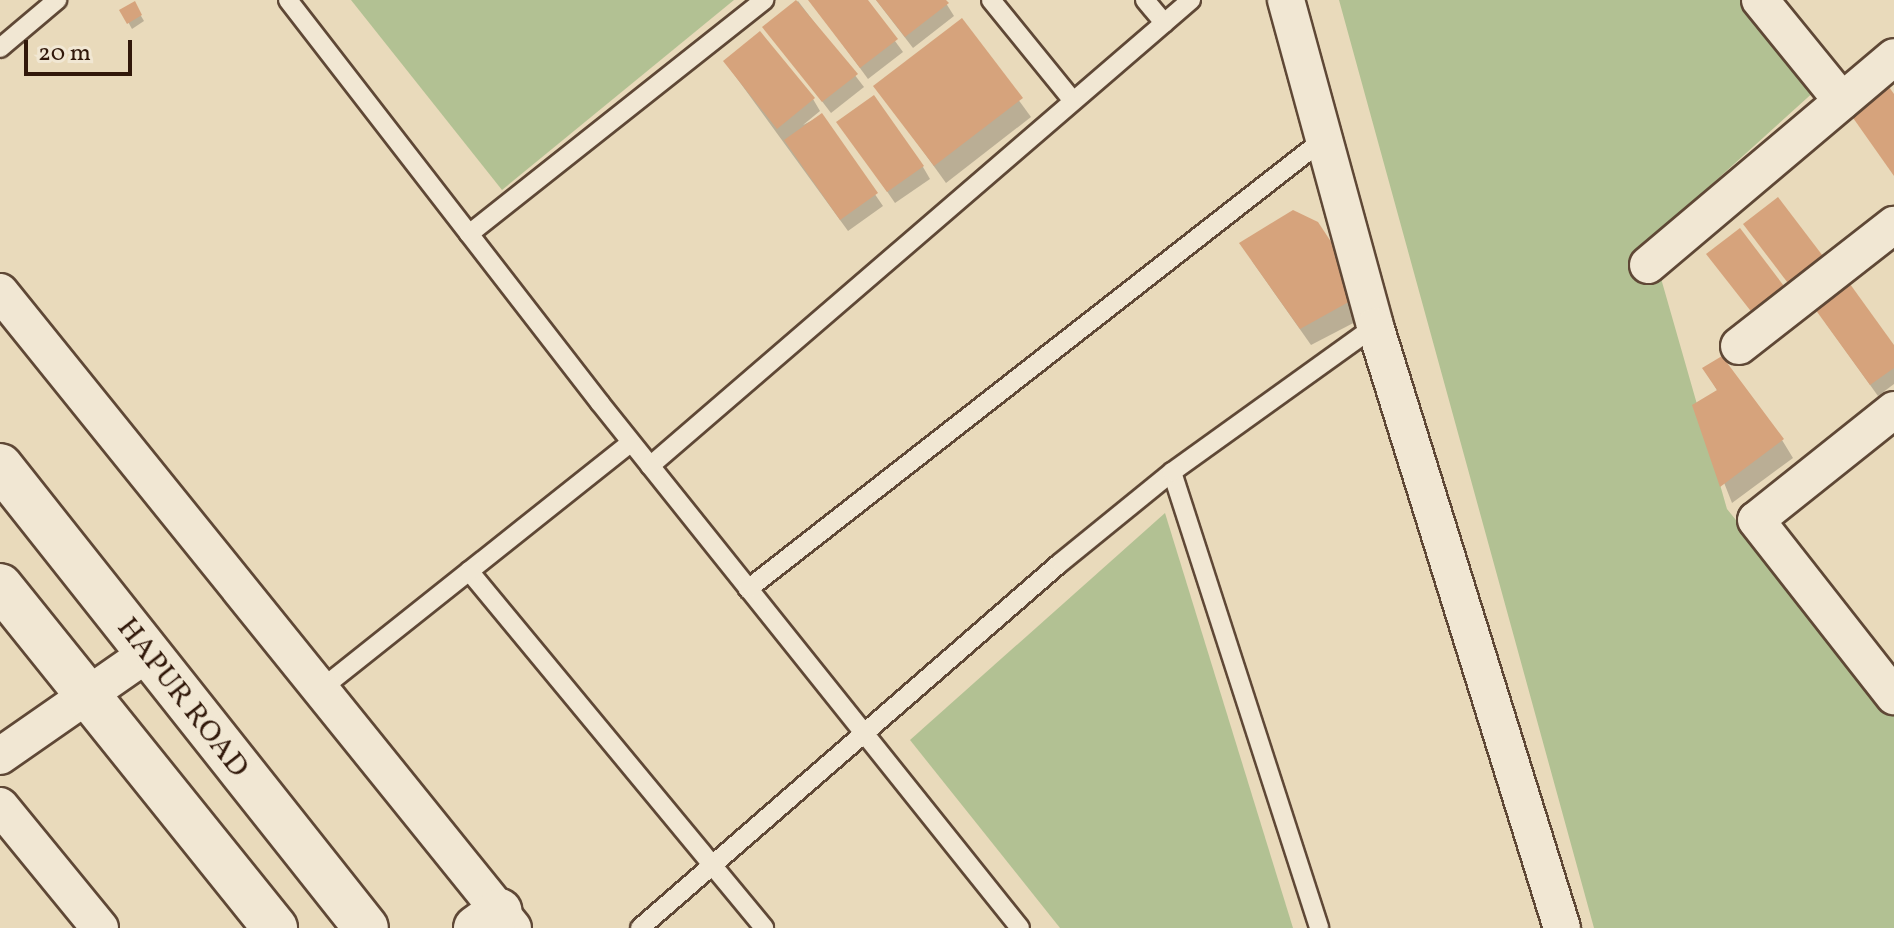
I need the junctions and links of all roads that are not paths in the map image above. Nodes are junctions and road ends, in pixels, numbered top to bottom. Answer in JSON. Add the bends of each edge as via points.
{"nodes":[{"id":1,"x":57,"y":0,"type":"edge"},
{"id":2,"x":288,"y":0,"type":"edge"},
{"id":3,"x":764,"y":0,"type":"edge"},
{"id":4,"x":991,"y":0,"type":"edge"},
{"id":5,"x":1145,"y":0,"type":"edge"},
{"id":6,"x":1191,"y":0,"type":"edge"},
{"id":7,"x":1286,"y":0,"type":"edge"},
{"id":8,"x":1760,"y":0,"type":"edge"},
{"id":9,"x":1164,"y":23,"type":"junction"},
{"id":10,"x":0,"y":48,"type":"edge"},
{"id":11,"x":1894,"y":57,"type":"edge"},
{"id":12,"x":1073,"y":101,"type":"junction"},
{"id":13,"x":1842,"y":101,"type":"junction"},
{"id":14,"x":1324,"y":139,"type":"junction"},
{"id":15,"x":1894,"y":225,"type":"edge"},
{"id":16,"x":469,"y":234,"type":"junction"},
{"id":17,"x":1648,"y":265,"type":"dead end"},
{"id":18,"x":0,"y":292,"type":"edge"},
{"id":19,"x":1375,"y":326,"type":"junction"},
{"id":20,"x":1739,"y":346,"type":"dead end"},
{"id":21,"x":1891,"y":420,"type":"edge"},
{"id":22,"x":631,"y":442,"type":"junction"},
{"id":23,"x":0,"y":466,"type":"edge"},
{"id":24,"x":650,"y":466,"type":"junction"},
{"id":25,"x":1172,"y":472,"type":"junction"},
{"id":26,"x":469,"y":571,"type":"junction"},
{"id":27,"x":0,"y":586,"type":"edge"},
{"id":28,"x":748,"y":589,"type":"junction"},
{"id":29,"x":147,"y":654,"type":"junction"},
{"id":30,"x":321,"y":689,"type":"junction"},
{"id":31,"x":86,"y":695,"type":"junction"},
{"id":32,"x":1894,"y":696,"type":"edge"},
{"id":33,"x":866,"y":735,"type":"junction"},
{"id":34,"x":14,"y":746,"type":"edge"},
{"id":35,"x":0,"y":806,"type":"edge"},
{"id":36,"x":713,"y":865,"type":"junction"},
{"id":37,"x":496,"y":922,"type":"edge"},
{"id":38,"x":100,"y":928,"type":"edge"},
{"id":39,"x":275,"y":928,"type":"edge"},
{"id":40,"x":366,"y":928,"type":"edge"},
{"id":41,"x":640,"y":928,"type":"edge"},
{"id":42,"x":764,"y":928,"type":"edge"},
{"id":43,"x":1020,"y":928,"type":"edge"},
{"id":44,"x":1319,"y":928,"type":"edge"},
{"id":45,"x":1562,"y":928,"type":"edge"}],
"edges":[{"from":1,"to":10,"type":"lane"},
{"from":2,"to":16,"type":"lane"},
{"from":3,"to":16,"type":"lane"},
{"from":4,"to":12,"type":"lane"},
{"from":5,"to":9,"type":"lane"},
{"from":6,"to":9,"type":"lane"},
{"from":7,"to":14,"type":"street"},
{"from":8,"to":13,"type":"street"},
{"from":9,"to":12,"type":"lane"},
{"from":11,"to":13,"type":"street"},
{"from":12,"to":24,"type":"lane"},
{"from":13,"to":17,"type":"street"},
{"from":14,"to":19,"type":"street"},
{"from":14,"to":28,"type":"lane"},
{"from":15,"to":20,"type":"street"},
{"from":16,"to":22,"type":"lane"},
{"from":18,"to":30,"type":"street"},
{"from":19,"to":25,"type":"lane"},
{"from":19,"to":45,"type":"street"},
{"from":21,"to":32,"type":"street","via":[[1756,520]]},
{"from":22,"to":24,"type":"lane"},
{"from":22,"to":26,"type":"lane"},
{"from":23,"to":29,"type":"main road","name":"HAPUR ROAD"},
{"from":24,"to":28,"type":"lane"},
{"from":25,"to":33,"type":"lane"},
{"from":25,"to":44,"type":"lane"},
{"from":26,"to":30,"type":"lane"},
{"from":26,"to":36,"type":"lane"},
{"from":27,"to":31,"type":"main road"},
{"from":28,"to":33,"type":"lane"},
{"from":29,"to":31,"type":"street"},
{"from":29,"to":40,"type":"main road","name":"HAPUR ROAD"},
{"from":30,"to":37,"type":"street"},
{"from":31,"to":34,"type":"street"},
{"from":31,"to":39,"type":"main road"},
{"from":33,"to":36,"type":"lane"},
{"from":33,"to":43,"type":"lane"},
{"from":35,"to":38,"type":"street"},
{"from":36,"to":41,"type":"lane"},
{"from":36,"to":42,"type":"lane"}]}
